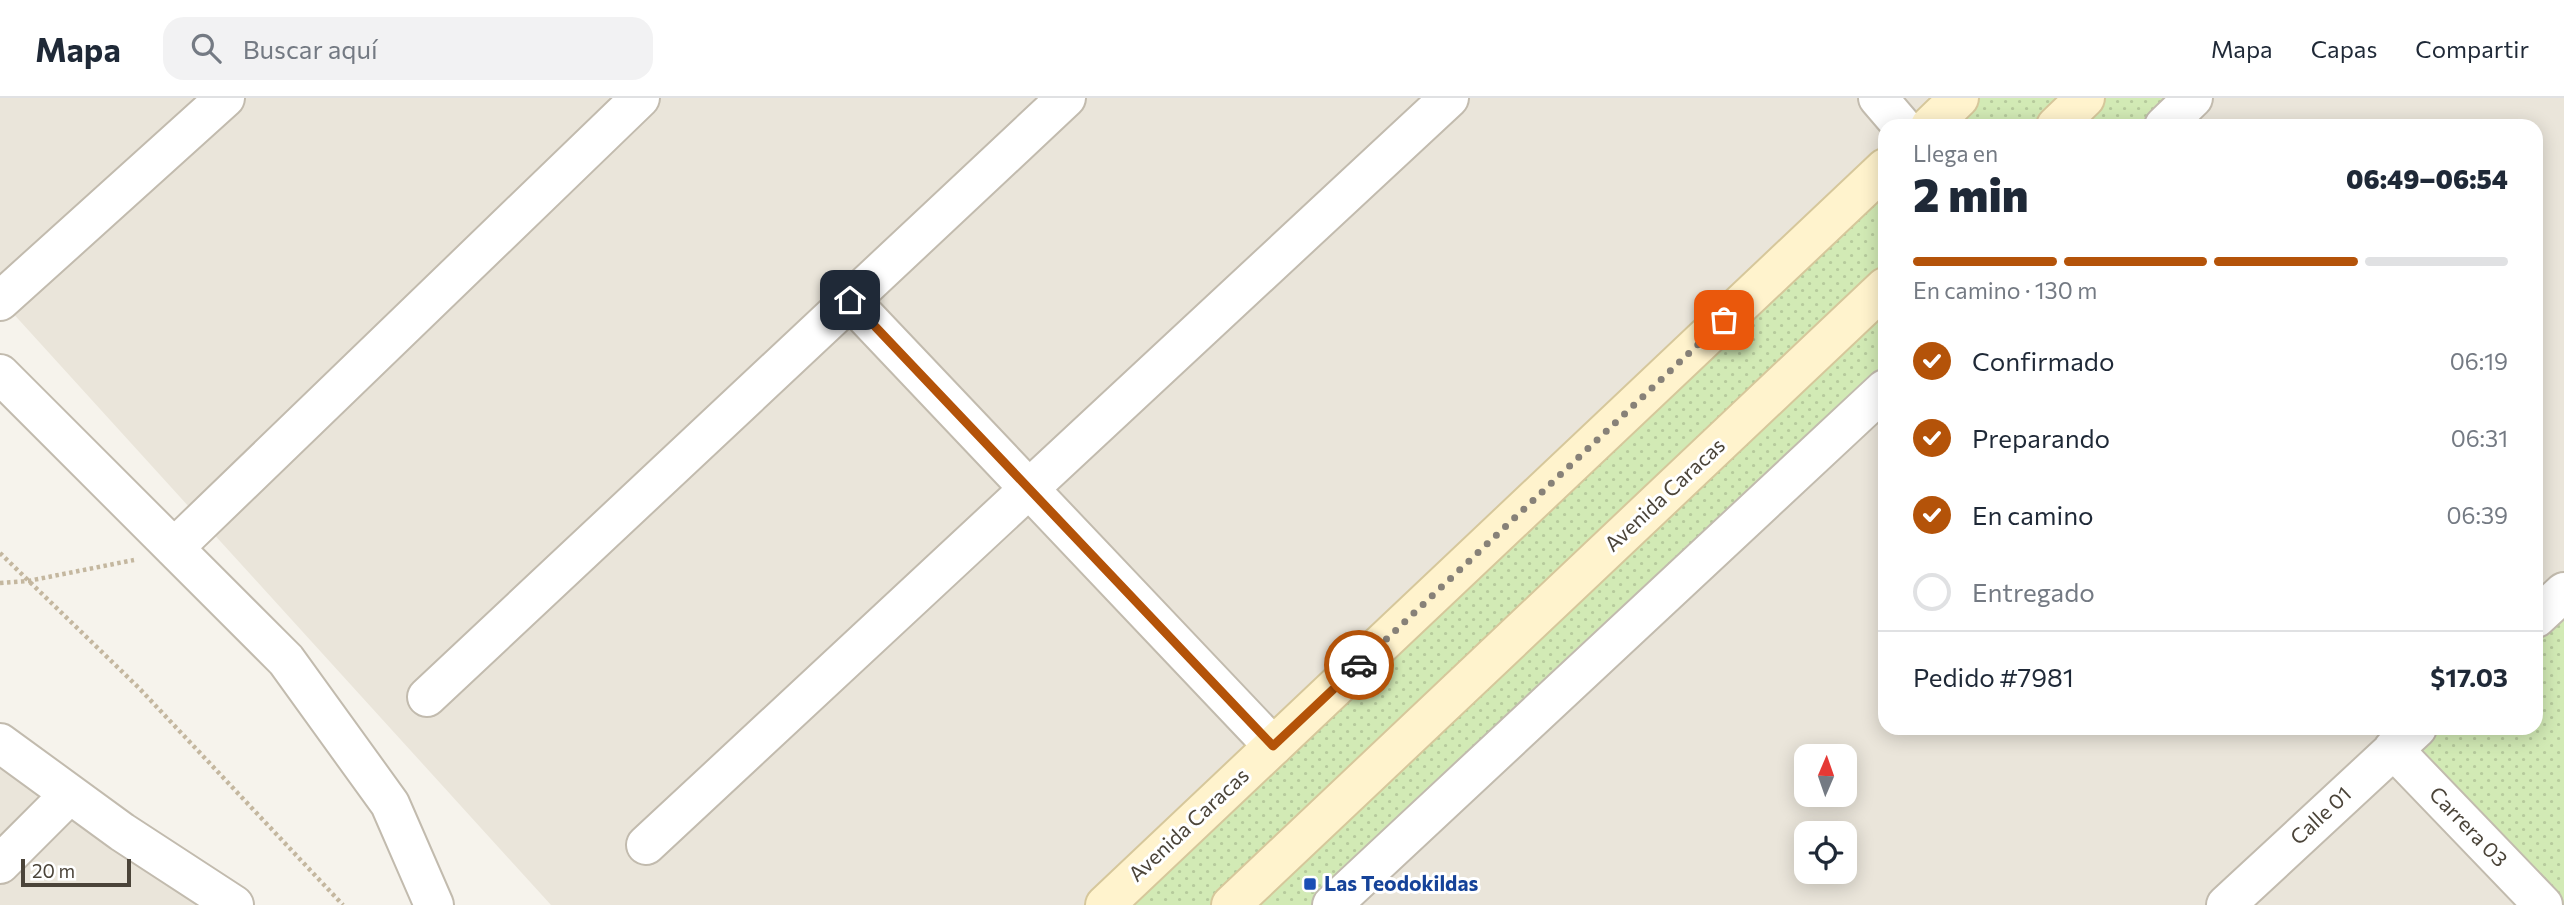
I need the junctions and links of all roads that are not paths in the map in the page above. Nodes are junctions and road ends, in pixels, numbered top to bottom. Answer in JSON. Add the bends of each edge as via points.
{"nodes":[{"id":1,"x":225,"y":98,"type":"edge"},
{"id":2,"x":640,"y":98,"type":"edge"},
{"id":3,"x":1066,"y":98,"type":"edge"},
{"id":4,"x":1449,"y":98,"type":"edge"},
{"id":5,"x":1878,"y":98,"type":"edge"},
{"id":6,"x":1959,"y":98,"type":"edge"},
{"id":7,"x":2085,"y":98,"type":"edge"},
{"id":8,"x":2193,"y":98,"type":"edge"},
{"id":9,"x":1896,"y":119,"type":"edge"},
{"id":10,"x":1937,"y":119,"type":"edge"},
{"id":11,"x":2063,"y":119,"type":"edge"},
{"id":12,"x":2171,"y":119,"type":"edge"},
{"id":13,"x":1878,"y":175,"type":"edge"},
{"id":14,"x":1878,"y":294,"type":"edge"},
{"id":15,"x":850,"y":300,"type":"junction"},
{"id":16,"x":0,"y":301,"type":"edge"},
{"id":17,"x":0,"y":374,"type":"edge"},
{"id":18,"x":1878,"y":396,"type":"edge"},
{"id":19,"x":1029,"y":489,"type":"junction"},
{"id":20,"x":174,"y":548,"type":"junction"},
{"id":21,"x":2564,"y":592,"type":"edge"},
{"id":22,"x":2543,"y":612,"type":"edge"},
{"id":23,"x":427,"y":697,"type":"dead end"},
{"id":24,"x":2405,"y":739,"type":"edge"},
{"id":25,"x":0,"y":743,"type":"edge"},
{"id":26,"x":1273,"y":746,"type":"junction"},
{"id":27,"x":69,"y":795,"type":"junction"},
{"id":28,"x":646,"y":845,"type":"dead end"},
{"id":29,"x":0,"y":864,"type":"edge"},
{"id":30,"x":234,"y":905,"type":"edge"},
{"id":31,"x":434,"y":905,"type":"edge"},
{"id":32,"x":1105,"y":905,"type":"edge"},
{"id":33,"x":1231,"y":905,"type":"edge"},
{"id":34,"x":1332,"y":905,"type":"edge"},
{"id":35,"x":2227,"y":905,"type":"edge"},
{"id":36,"x":2543,"y":905,"type":"edge"}],
"edges":[{"from":1,"to":16,"type":"street"},
{"from":2,"to":20,"type":"street"},
{"from":3,"to":15,"type":"street"},
{"from":4,"to":19,"type":"street"},
{"from":5,"to":9,"type":"street"},
{"from":6,"to":10,"type":"street"},
{"from":7,"to":11,"type":"street"},
{"from":8,"to":12,"type":"street"},
{"from":13,"to":26,"type":"street","name":"Avenida Caracas"},
{"from":14,"to":33,"type":"street","name":"Avenida Caracas"},
{"from":15,"to":19,"type":"street"},
{"from":15,"to":23,"type":"street"},
{"from":17,"to":20,"type":"street"},
{"from":18,"to":34,"type":"street"},
{"from":19,"to":26,"type":"street"},
{"from":19,"to":28,"type":"street"},
{"from":20,"to":31,"type":"street","via":[[286,660],[390,804]]},
{"from":21,"to":22,"type":"street"},
{"from":24,"to":35,"type":"street","name":"Calle 01"},
{"from":24,"to":36,"type":"street","name":"Carrera 03"},
{"from":25,"to":27,"type":"street"},
{"from":26,"to":32,"type":"street","name":"Avenida Caracas"},
{"from":27,"to":29,"type":"street"},
{"from":27,"to":30,"type":"street"}]}
